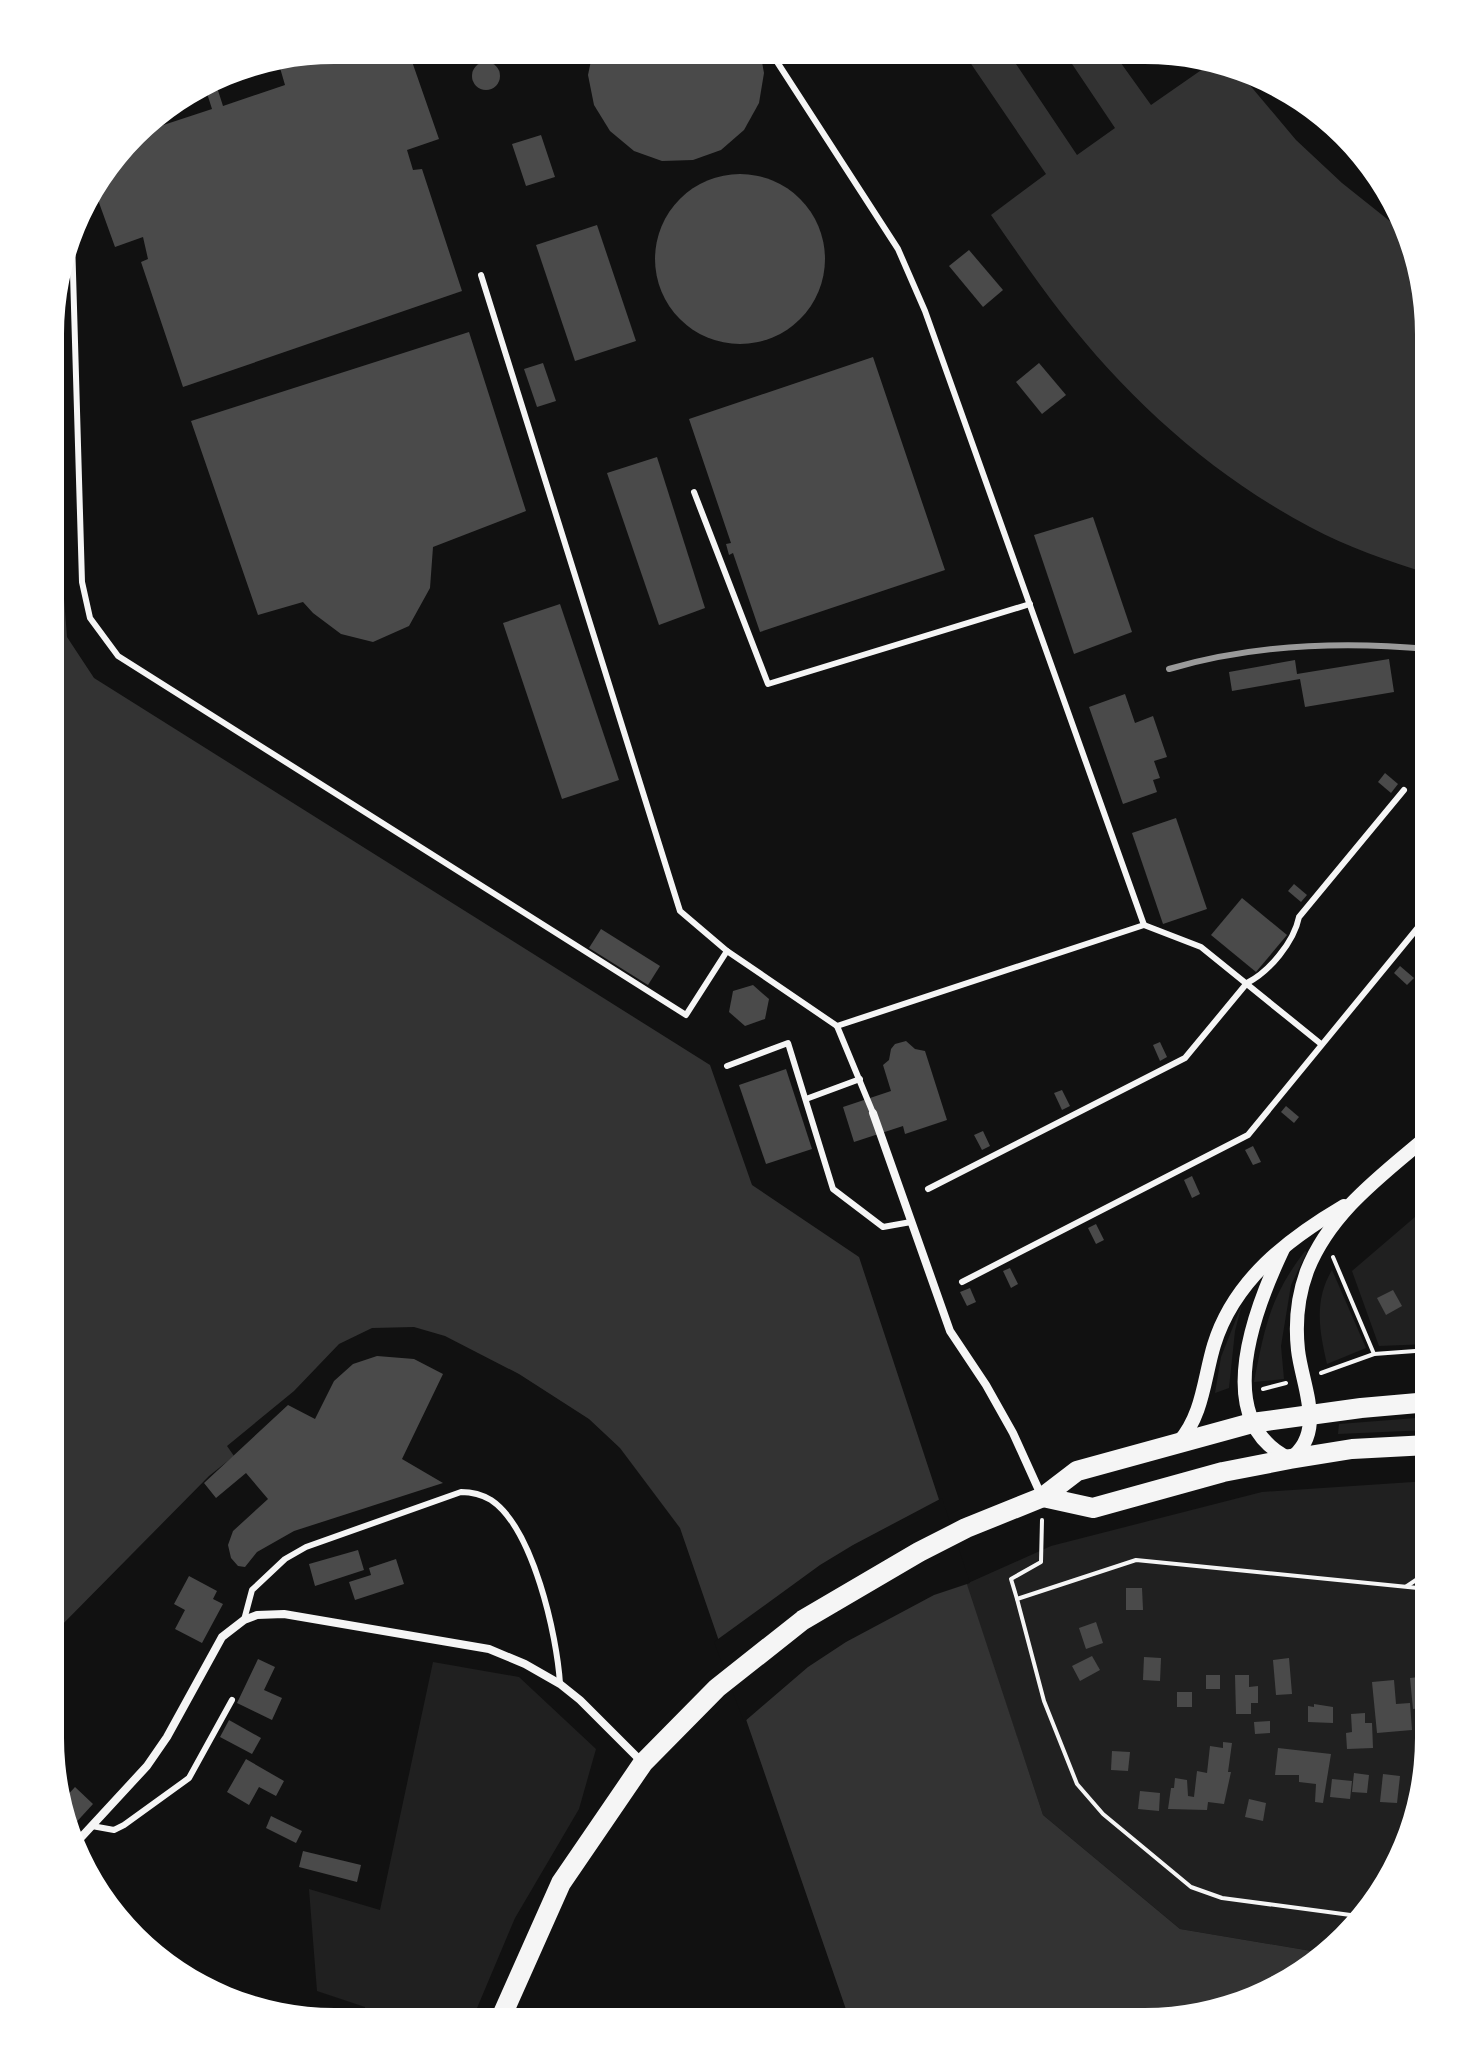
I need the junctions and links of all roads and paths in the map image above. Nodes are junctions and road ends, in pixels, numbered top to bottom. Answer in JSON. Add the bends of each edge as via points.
{"nodes":[{"id":1,"x":779,"y":64,"type":"edge"},
{"id":2,"x":73,"y":265,"type":"edge"},
{"id":3,"x":481,"y":275,"type":"dead end"},
{"id":4,"x":694,"y":492,"type":"dead end"},
{"id":5,"x":1030,"y":604,"type":"junction"},
{"id":6,"x":1404,"y":790,"type":"dead end"},
{"id":7,"x":1144,"y":925,"type":"junction"},
{"id":8,"x":1415,"y":931,"type":"edge"},
{"id":9,"x":727,"y":951,"type":"junction"},
{"id":10,"x":1247,"y":983,"type":"junction"},
{"id":11,"x":837,"y":1026,"type":"junction"},
{"id":12,"x":1321,"y":1044,"type":"junction"},
{"id":13,"x":727,"y":1066,"type":"dead end"},
{"id":14,"x":860,"y":1079,"type":"junction"},
{"id":15,"x":806,"y":1099,"type":"junction"},
{"id":16,"x":873,"y":1113,"type":"joint"},
{"id":17,"x":1414,"y":1148,"type":"edge"},
{"id":18,"x":928,"y":1189,"type":"dead end"},
{"id":19,"x":1352,"y":1202,"type":"junction"},
{"id":20,"x":911,"y":1222,"type":"junction"},
{"id":21,"x":1324,"y":1237,"type":"junction"},
{"id":22,"x":1283,"y":1249,"type":"junction"},
{"id":23,"x":962,"y":1282,"type":"dead end"},
{"id":24,"x":1374,"y":1354,"type":"dead end"},
{"id":25,"x":1414,"y":1404,"type":"edge"},
{"id":26,"x":1311,"y":1414,"type":"junction"},
{"id":27,"x":1252,"y":1423,"type":"junction"},
{"id":28,"x":1179,"y":1442,"type":"junction"},
{"id":29,"x":1414,"y":1446,"type":"edge"},
{"id":30,"x":1290,"y":1459,"type":"junction"},
{"id":31,"x":1043,"y":1497,"type":"junction"},
{"id":32,"x":1414,"y":1581,"type":"edge"},
{"id":33,"x":1405,"y":1587,"type":"junction"},
{"id":34,"x":1414,"y":1588,"type":"edge"},
{"id":35,"x":1017,"y":1599,"type":"junction"},
{"id":36,"x":244,"y":1620,"type":"junction"},
{"id":37,"x":560,"y":1684,"type":"junction"},
{"id":38,"x":232,"y":1700,"type":"dead end"},
{"id":39,"x":643,"y":1763,"type":"junction"},
{"id":40,"x":92,"y":1826,"type":"junction"},
{"id":41,"x":83,"y":1836,"type":"edge"},
{"id":42,"x":1349,"y":1915,"type":"edge"},
{"id":43,"x":505,"y":2008,"type":"edge"}],
"edges":[{"from":1,"to":5,"type":"lane","via":[[898,249]]},
{"from":2,"to":9,"type":"lane","via":[[82,582],[90,618],[118,656],[686,1015]]},
{"from":3,"to":9,"type":"lane","via":[[680,911]]},
{"from":4,"to":5,"type":"lane","via":[[768,684]]},
{"from":5,"to":7,"type":"lane"},
{"from":6,"to":10,"type":"lane","via":[[1299,917],[1296,933],[1259,977]]},
{"from":7,"to":10,"type":"lane","via":[[1201,947]]},
{"from":7,"to":11,"type":"lane"},
{"from":8,"to":12,"type":"lane"},
{"from":9,"to":11,"type":"lane"},
{"from":10,"to":12,"type":"lane"},
{"from":10,"to":18,"type":"lane","via":[[1185,1058]]},
{"from":11,"to":14,"type":"lane"},
{"from":12,"to":23,"type":"lane","via":[[1248,1135]]},
{"from":13,"to":15,"type":"lane","via":[[788,1043]]},
{"from":14,"to":15,"type":"lane"},
{"from":14,"to":16,"type":"lane"},
{"from":15,"to":20,"type":"lane","via":[[833,1189],[883,1227]]},
{"from":16,"to":20,"type":"street"},
{"from":17,"to":19,"type":"street"},
{"from":19,"to":21,"type":"street"},
{"from":19,"to":22,"type":"street"},
{"from":20,"to":31,"type":"street","via":[[950,1331],[993,1397]]},
{"from":21,"to":24,"type":"path"},
{"from":21,"to":26,"type":"street","via":[[1296,1307],[1298,1353]]},
{"from":22,"to":27,"type":"street","via":[[1248,1353],[1245,1394]]},
{"from":22,"to":28,"type":"street","via":[[1242,1287],[1225,1315],[1195,1417]]},
{"from":25,"to":26,"type":"main road"},
{"from":26,"to":27,"type":"main road"},
{"from":26,"to":30,"type":"street","via":[[1307,1437]]},
{"from":27,"to":28,"type":"main road"},
{"from":27,"to":30,"type":"street","via":[[1269,1445]]},
{"from":28,"to":31,"type":"main road","via":[[1077,1471]]},
{"from":29,"to":30,"type":"main road"},
{"from":30,"to":31,"type":"main road","via":[[1093,1508]]},
{"from":31,"to":35,"type":"path","via":[[1041,1562],[1011,1579]]},
{"from":31,"to":39,"type":"main road","via":[[919,1552],[824,1606],[756,1657]]},
{"from":32,"to":33,"type":"path"},
{"from":33,"to":34,"type":"path"},
{"from":33,"to":35,"type":"path","via":[[1136,1560]]},
{"from":35,"to":42,"type":"path","via":[[1055,1729],[1077,1784],[1103,1814],[1191,1887],[1222,1898]]},
{"from":36,"to":37,"type":"street","via":[[284,1614],[475,1646]]},
{"from":36,"to":37,"type":"lane","via":[[252,1590],[306,1547],[461,1492],[476,1493],[506,1515],[530,1555],[558,1651]]},
{"from":36,"to":40,"type":"street","via":[[222,1637],[147,1766]]},
{"from":37,"to":39,"type":"street"},
{"from":38,"to":40,"type":"lane","via":[[179,1787],[114,1830]]},
{"from":39,"to":43,"type":"main road","via":[[561,1883]]},
{"from":40,"to":41,"type":"street"}]}
